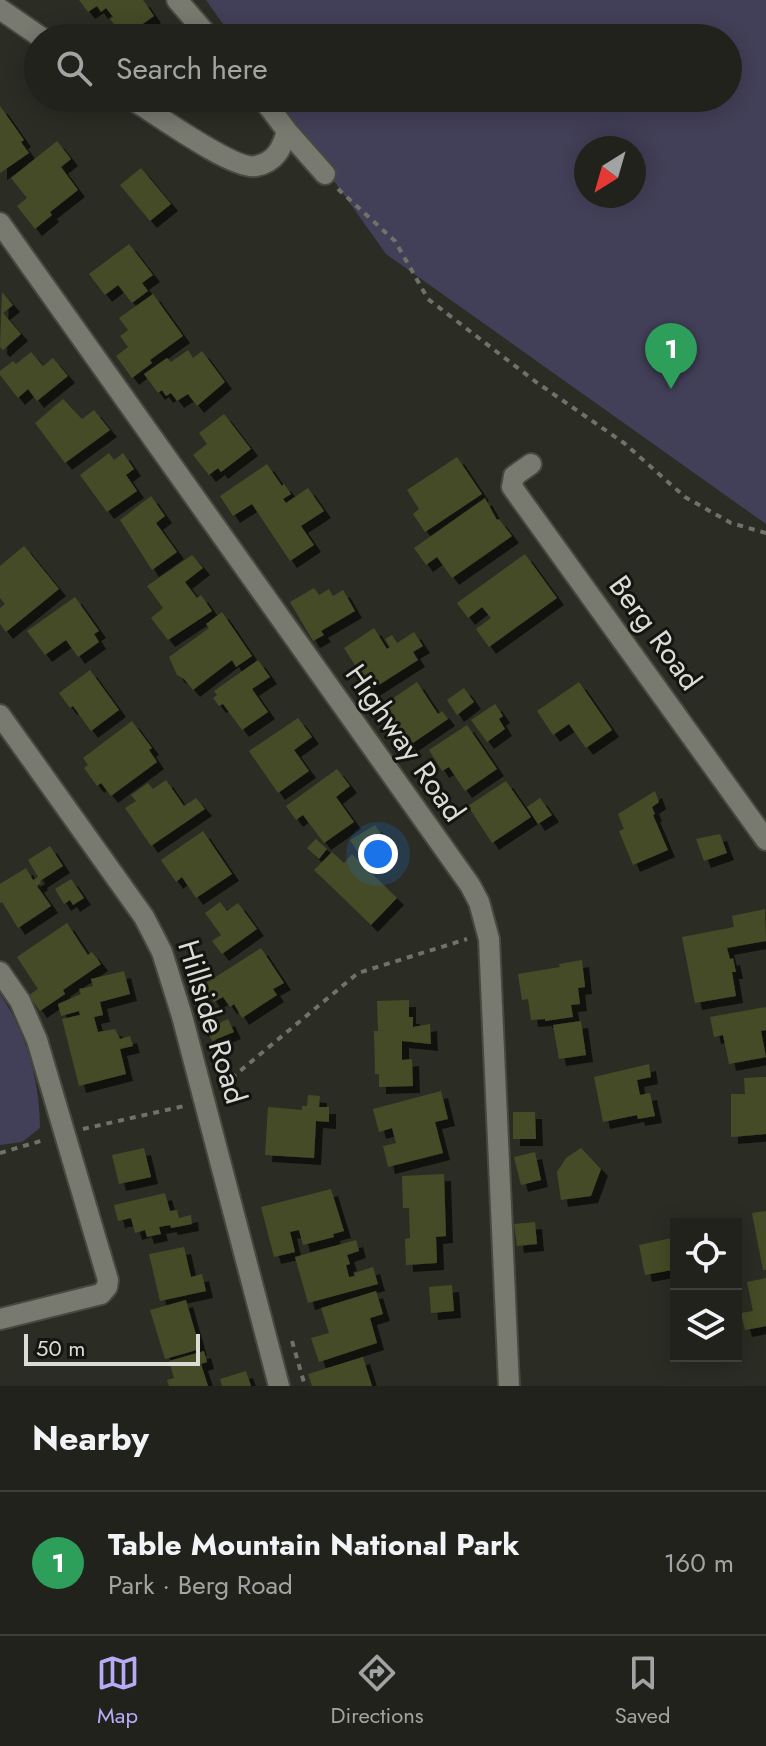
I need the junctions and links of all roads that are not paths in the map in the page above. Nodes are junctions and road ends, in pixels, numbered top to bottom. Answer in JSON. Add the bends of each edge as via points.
{"nodes":[{"id":1,"x":177,"y":0,"type":"edge"},
{"id":2,"x":0,"y":9,"type":"edge"},
{"id":3,"x":198,"y":24,"type":"edge"},
{"id":4,"x":24,"y":26,"type":"edge"},
{"id":5,"x":152,"y":112,"type":"edge"},
{"id":6,"x":273,"y":112,"type":"edge"},
{"id":7,"x":287,"y":131,"type":"junction"},
{"id":8,"x":325,"y":174,"type":"road end"},
{"id":9,"x":0,"y":223,"type":"edge"},
{"id":10,"x":531,"y":464,"type":"dead end"},
{"id":11,"x":0,"y":715,"type":"edge"},
{"id":12,"x":766,"y":840,"type":"edge"},
{"id":13,"x":0,"y":972,"type":"edge"},
{"id":14,"x":0,"y":1319,"type":"edge"},
{"id":15,"x":279,"y":1386,"type":"edge"},
{"id":16,"x":509,"y":1386,"type":"edge"}],
"edges":[{"from":1,"to":3,"type":"street"},
{"from":2,"to":4,"type":"street"},
{"from":5,"to":7,"type":"street","via":[[229,160],[254,167],[274,159]]},
{"from":6,"to":7,"type":"street"},
{"from":7,"to":8,"type":"street"},
{"from":9,"to":16,"type":"street","name":"Highway Road","via":[[479,902],[489,939]]},
{"from":10,"to":12,"type":"street","name":"Berg Road","via":[[514,476],[512,487]]},
{"from":11,"to":15,"type":"street","name":"Hillside Road","via":[[144,917],[162,952]]},
{"from":13,"to":14,"type":"street","via":[[28,1016],[108,1280],[101,1294]]}]}
